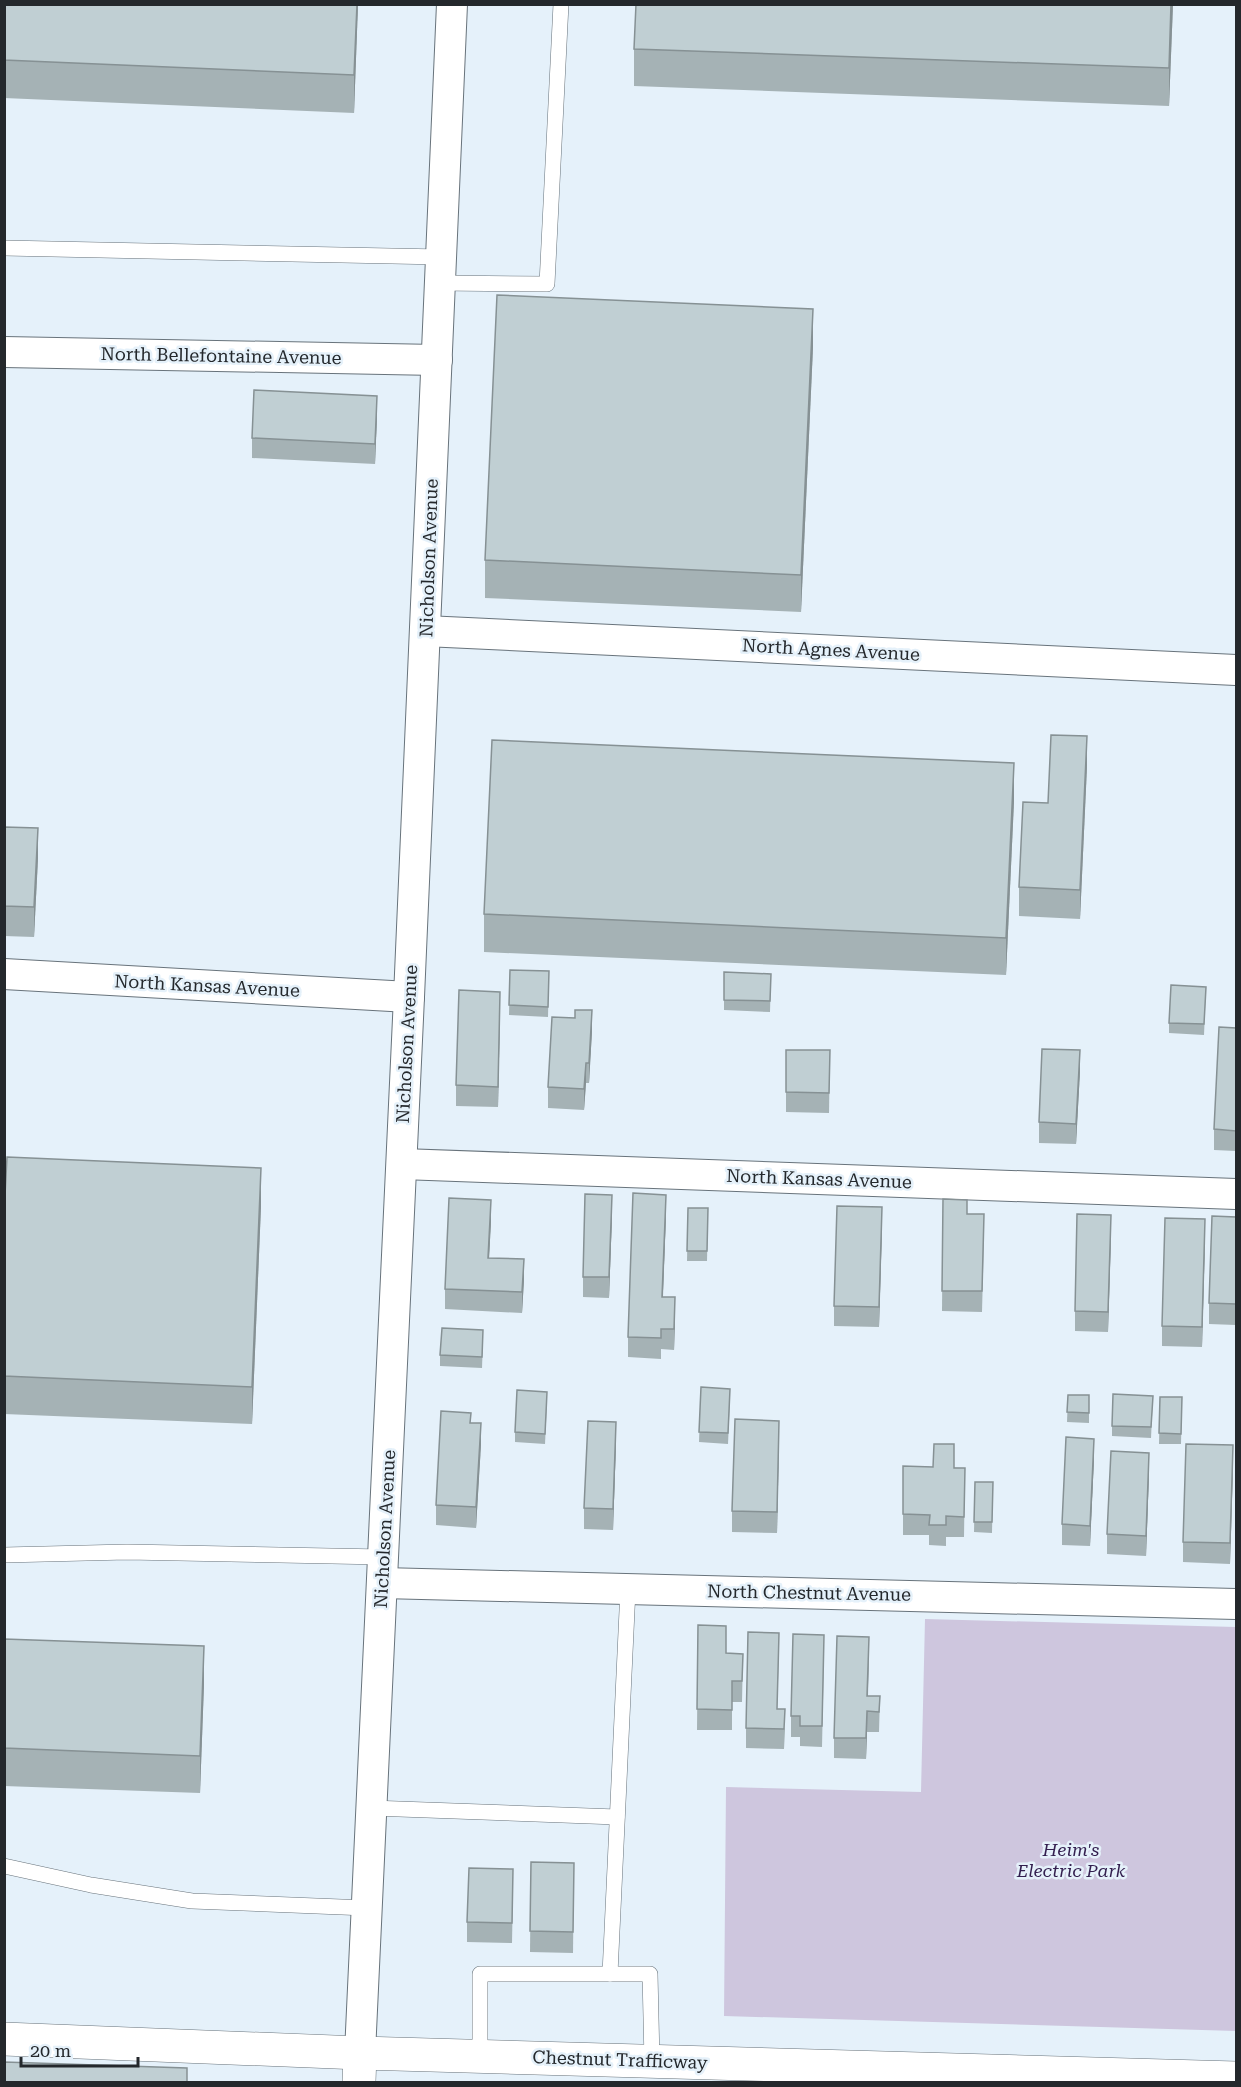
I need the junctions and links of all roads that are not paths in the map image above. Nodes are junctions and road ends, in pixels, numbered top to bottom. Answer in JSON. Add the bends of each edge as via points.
{"nodes":[{"id":1,"x":452,"y":4,"type":"edge"},
{"id":2,"x":561,"y":4,"type":"edge"},
{"id":3,"x":4,"y":248,"type":"edge"},
{"id":4,"x":441,"y":270,"type":"junction"},
{"id":5,"x":4,"y":352,"type":"edge"},
{"id":6,"x":437,"y":360,"type":"junction"},
{"id":7,"x":425,"y":631,"type":"junction"},
{"id":8,"x":1236,"y":670,"type":"edge"},
{"id":9,"x":4,"y":974,"type":"edge"},
{"id":10,"x":409,"y":997,"type":"junction"},
{"id":11,"x":402,"y":1164,"type":"junction"},
{"id":12,"x":1236,"y":1194,"type":"edge"},
{"id":13,"x":4,"y":1555,"type":"edge"},
{"id":14,"x":383,"y":1570,"type":"junction"},
{"id":15,"x":628,"y":1589,"type":"junction"},
{"id":16,"x":1236,"y":1604,"type":"edge"},
{"id":17,"x":371,"y":1808,"type":"junction"},
{"id":18,"x":617,"y":1817,"type":"junction"},
{"id":19,"x":4,"y":1866,"type":"edge"},
{"id":20,"x":367,"y":1908,"type":"junction"},
{"id":21,"x":610,"y":1974,"type":"junction"},
{"id":22,"x":4,"y":2039,"type":"edge"},
{"id":23,"x":480,"y":2056,"type":"junction"},
{"id":24,"x":652,"y":2061,"type":"junction"},
{"id":25,"x":359,"y":2068,"type":"edge"},
{"id":26,"x":752,"y":2073,"type":"edge"},
{"id":27,"x":1236,"y":2078,"type":"edge"}],
"edges":[{"from":1,"to":4,"type":"street","name":"Nicholson Avenue"},
{"from":2,"to":4,"type":"lane","via":[[548,284]]},
{"from":3,"to":4,"type":"lane"},
{"from":4,"to":6,"type":"street","name":"Nicholson Avenue"},
{"from":5,"to":6,"type":"street","name":"North Bellefontaine Avenue"},
{"from":6,"to":7,"type":"street","name":"Nicholson Avenue"},
{"from":7,"to":8,"type":"street","name":"North Agnes Avenue"},
{"from":7,"to":10,"type":"street","name":"Nicholson Avenue"},
{"from":9,"to":10,"type":"street","name":"North Kansas Avenue"},
{"from":10,"to":11,"type":"street","name":"Nicholson Avenue"},
{"from":11,"to":12,"type":"street","name":"North Kansas Avenue"},
{"from":11,"to":14,"type":"street","name":"Nicholson Avenue"},
{"from":13,"to":14,"type":"lane","via":[[127,1552]]},
{"from":14,"to":15,"type":"street","name":"North Chestnut Avenue"},
{"from":14,"to":17,"type":"street","name":"Nicholson Avenue"},
{"from":15,"to":16,"type":"street","name":"North Chestnut Avenue"},
{"from":15,"to":18,"type":"lane"},
{"from":17,"to":18,"type":"lane"},
{"from":17,"to":20,"type":"street","name":"Nicholson Avenue"},
{"from":18,"to":21,"type":"lane"},
{"from":19,"to":20,"type":"lane","via":[[192,1901]]},
{"from":20,"to":25,"type":"street","name":"Nicholson Avenue"},
{"from":21,"to":23,"type":"lane","via":[[480,1974]]},
{"from":21,"to":24,"type":"lane","via":[[650,1974]]},
{"from":22,"to":25,"type":"street","name":"Chestnut Trafficway"},
{"from":23,"to":24,"type":"street","name":"Chestnut Trafficway"},
{"from":23,"to":25,"type":"street","name":"Chestnut Trafficway"},
{"from":24,"to":26,"type":"street","name":"Chestnut Trafficway"},
{"from":26,"to":27,"type":"street","name":"Chestnut Trafficway"}]}
